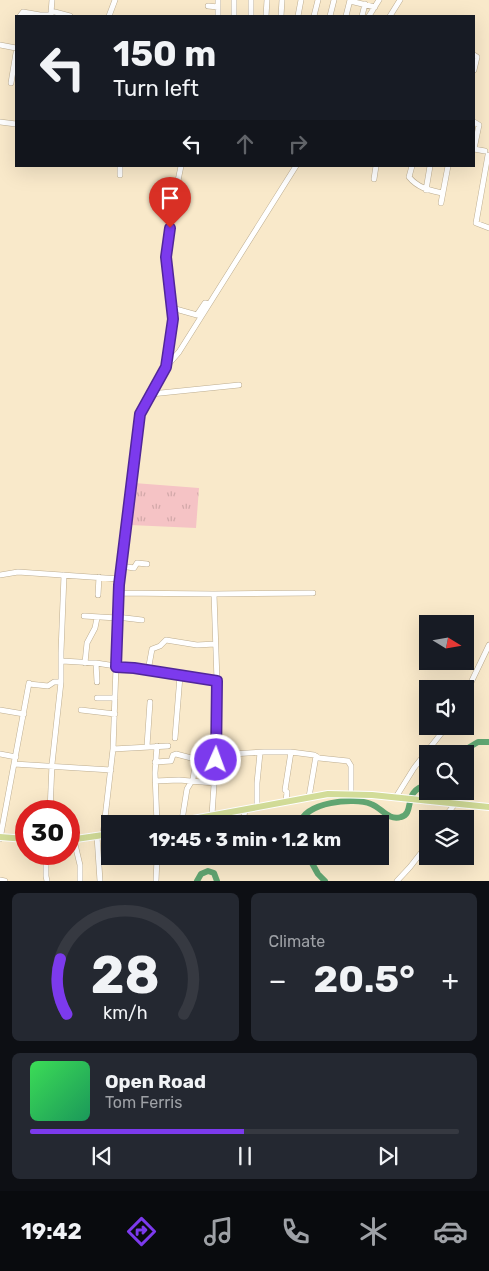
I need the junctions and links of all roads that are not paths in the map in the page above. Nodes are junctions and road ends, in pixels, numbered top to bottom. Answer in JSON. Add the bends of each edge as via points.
{"nodes":[{"id":1,"x":52,"y":0,"type":"edge"},
{"id":2,"x":115,"y":0,"type":"edge"},
{"id":3,"x":218,"y":0,"type":"edge"},
{"id":4,"x":234,"y":0,"type":"edge"},
{"id":5,"x":251,"y":0,"type":"edge"},
{"id":6,"x":267,"y":0,"type":"edge"},
{"id":7,"x":282,"y":0,"type":"edge"},
{"id":8,"x":318,"y":0,"type":"edge"},
{"id":9,"x":334,"y":0,"type":"edge"},
{"id":10,"x":350,"y":0,"type":"edge"},
{"id":11,"x":379,"y":0,"type":"edge"},
{"id":12,"x":399,"y":0,"type":"edge"},
{"id":13,"x":300,"y":1,"type":"edge"},
{"id":14,"x":365,"y":4,"type":"junction"},
{"id":15,"x":208,"y":6,"type":"dead end"},
{"id":16,"x":218,"y":7,"type":"junction"},
{"id":17,"x":376,"y":7,"type":"junction"},
{"id":18,"x":51,"y":14,"type":"edge"},
{"id":19,"x":21,"y":15,"type":"edge"},
{"id":20,"x":40,"y":15,"type":"edge"},
{"id":21,"x":109,"y":15,"type":"edge"},
{"id":22,"x":218,"y":15,"type":"edge"},
{"id":23,"x":234,"y":15,"type":"edge"},
{"id":24,"x":250,"y":15,"type":"edge"},
{"id":25,"x":266,"y":15,"type":"edge"},
{"id":26,"x":281,"y":15,"type":"edge"},
{"id":27,"x":298,"y":15,"type":"edge"},
{"id":28,"x":314,"y":15,"type":"edge"},
{"id":29,"x":330,"y":15,"type":"edge"},
{"id":30,"x":346,"y":15,"type":"edge"},
{"id":31,"x":362,"y":15,"type":"edge"},
{"id":32,"x":370,"y":15,"type":"edge"},
{"id":33,"x":391,"y":15,"type":"edge"},
{"id":34,"x":0,"y":45,"type":"edge"},
{"id":35,"x":15,"y":46,"type":"edge"},
{"id":36,"x":15,"y":59,"type":"edge"},
{"id":37,"x":11,"y":83,"type":"dead end"},
{"id":38,"x":0,"y":122,"type":"edge"},
{"id":39,"x":475,"y":123,"type":"edge"},
{"id":40,"x":15,"y":124,"type":"edge"},
{"id":41,"x":475,"y":144,"type":"edge"},
{"id":42,"x":475,"y":149,"type":"edge"},
{"id":43,"x":488,"y":152,"type":"edge"},
{"id":44,"x":120,"y":167,"type":"edge"},
{"id":45,"x":181,"y":167,"type":"edge"},
{"id":46,"x":294,"y":167,"type":"edge"},
{"id":47,"x":376,"y":167,"type":"edge"},
{"id":48,"x":412,"y":167,"type":"edge"},
{"id":49,"x":430,"y":167,"type":"edge"},
{"id":50,"x":448,"y":167,"type":"edge"},
{"id":51,"x":120,"y":175,"type":"dead end"},
{"id":52,"x":374,"y":179,"type":"dead end"},
{"id":53,"x":426,"y":190,"type":"junction"},
{"id":54,"x":486,"y":191,"type":"edge"},
{"id":55,"x":442,"y":193,"type":"junction"},
{"id":56,"x":441,"y":202,"type":"dead end"},
{"id":57,"x":489,"y":228,"type":"edge"},
{"id":58,"x":209,"y":304,"type":"junction"},
{"id":59,"x":172,"y":308,"type":"junction"},
{"id":60,"x":166,"y":367,"type":"junction"},
{"id":61,"x":239,"y":385,"type":"dead end"},
{"id":62,"x":151,"y":394,"type":"junction"},
{"id":63,"x":147,"y":564,"type":"dead end"},
{"id":64,"x":121,"y":567,"type":"junction"},
{"id":65,"x":0,"y":575,"type":"edge"},
{"id":66,"x":64,"y":575,"type":"junction"},
{"id":67,"x":99,"y":577,"type":"junction"},
{"id":68,"x":120,"y":577,"type":"junction"},
{"id":69,"x":119,"y":593,"type":"junction"},
{"id":70,"x":313,"y":593,"type":"dead end"},
{"id":71,"x":214,"y":594,"type":"junction"},
{"id":72,"x":98,"y":595,"type":"dead end"},
{"id":73,"x":84,"y":616,"type":"dead end"},
{"id":74,"x":97,"y":618,"type":"junction"},
{"id":75,"x":117,"y":618,"type":"junction"},
{"id":76,"x":142,"y":620,"type":"dead end"},
{"id":77,"x":215,"y":644,"type":"junction"},
{"id":78,"x":489,"y":645,"type":"edge"},
{"id":79,"x":62,"y":661,"type":"junction"},
{"id":80,"x":85,"y":663,"type":"junction"},
{"id":81,"x":96,"y":663,"type":"junction"},
{"id":82,"x":116,"y":667,"type":"junction"},
{"id":83,"x":148,"y":671,"type":"junction"},
{"id":84,"x":180,"y":676,"type":"junction"},
{"id":85,"x":473,"y":680,"type":"edge"},
{"id":86,"x":217,"y":681,"type":"junction"},
{"id":87,"x":61,"y":682,"type":"junction"},
{"id":88,"x":98,"y":682,"type":"dead end"},
{"id":89,"x":97,"y":698,"type":"dead end"},
{"id":90,"x":115,"y":698,"type":"junction"},
{"id":91,"x":150,"y":702,"type":"dead end"},
{"id":92,"x":0,"y":710,"type":"edge"},
{"id":93,"x":81,"y":710,"type":"dead end"},
{"id":94,"x":24,"y":714,"type":"junction"},
{"id":95,"x":115,"y":714,"type":"junction"},
{"id":96,"x":440,"y":735,"type":"edge"},
{"id":97,"x":175,"y":738,"type":"dead end"},
{"id":98,"x":147,"y":746,"type":"junction"},
{"id":99,"x":157,"y":746,"type":"junction"},
{"id":100,"x":168,"y":746,"type":"dead end"},
{"id":101,"x":113,"y":749,"type":"junction"},
{"id":102,"x":291,"y":752,"type":"junction"},
{"id":103,"x":260,"y":753,"type":"junction"},
{"id":104,"x":0,"y":754,"type":"edge"},
{"id":105,"x":316,"y":756,"type":"junction"},
{"id":106,"x":16,"y":757,"type":"junction"},
{"id":107,"x":216,"y":757,"type":"junction"},
{"id":108,"x":196,"y":759,"type":"junction"},
{"id":109,"x":156,"y":762,"type":"junction"},
{"id":110,"x":14,"y":764,"type":"junction"},
{"id":111,"x":52,"y":766,"type":"junction"},
{"id":112,"x":111,"y":770,"type":"junction"},
{"id":113,"x":155,"y":781,"type":"junction"},
{"id":114,"x":192,"y":781,"type":"junction"},
{"id":115,"x":214,"y":783,"type":"junction"},
{"id":116,"x":351,"y":794,"type":"junction"},
{"id":117,"x":309,"y":797,"type":"junction"},
{"id":118,"x":396,"y":797,"type":"junction"},
{"id":119,"x":50,"y":800,"type":"edge"},
{"id":120,"x":286,"y":801,"type":"junction"},
{"id":121,"x":454,"y":804,"type":"junction"},
{"id":122,"x":257,"y":806,"type":"junction"},
{"id":123,"x":489,"y":807,"type":"edge"},
{"id":124,"x":245,"y":809,"type":"junction"},
{"id":125,"x":450,"y":810,"type":"edge"},
{"id":126,"x":221,"y":813,"type":"joint"},
{"id":127,"x":106,"y":815,"type":"edge"},
{"id":128,"x":157,"y":815,"type":"edge"},
{"id":129,"x":178,"y":815,"type":"edge"},
{"id":130,"x":212,"y":815,"type":"joint"},
{"id":131,"x":244,"y":815,"type":"edge"},
{"id":132,"x":101,"y":835,"type":"edge"},
{"id":133,"x":0,"y":837,"type":"edge"},
{"id":134,"x":15,"y":838,"type":"edge"},
{"id":135,"x":80,"y":839,"type":"edge"},
{"id":136,"x":419,"y":855,"type":"edge"},
{"id":137,"x":46,"y":865,"type":"edge"},
{"id":138,"x":80,"y":865,"type":"edge"},
{"id":139,"x":101,"y":865,"type":"edge"},
{"id":140,"x":156,"y":865,"type":"edge"},
{"id":141,"x":0,"y":880,"type":"edge"},
{"id":142,"x":5,"y":881,"type":"edge"},
{"id":143,"x":47,"y":881,"type":"edge"},
{"id":144,"x":80,"y":881,"type":"edge"},
{"id":145,"x":100,"y":881,"type":"edge"},
{"id":146,"x":156,"y":881,"type":"edge"},
{"id":147,"x":397,"y":881,"type":"edge"}],
"edges":[{"from":1,"to":18,"type":"street"},
{"from":2,"to":21,"type":"street"},
{"from":3,"to":16,"type":"street"},
{"from":4,"to":23,"type":"street"},
{"from":5,"to":24,"type":"street"},
{"from":6,"to":25,"type":"street"},
{"from":7,"to":26,"type":"street"},
{"from":8,"to":28,"type":"street"},
{"from":9,"to":29,"type":"street"},
{"from":10,"to":14,"type":"street"},
{"from":10,"to":30,"type":"street"},
{"from":11,"to":17,"type":"street"},
{"from":12,"to":33,"type":"street"},
{"from":13,"to":27,"type":"street"},
{"from":14,"to":17,"type":"street"},
{"from":14,"to":31,"type":"street"},
{"from":15,"to":16,"type":"street"},
{"from":16,"to":22,"type":"street"},
{"from":17,"to":32,"type":"street"},
{"from":19,"to":20,"type":"street","via":[[23,12]]},
{"from":34,"to":35,"type":"street"},
{"from":36,"to":37,"type":"street"},
{"from":38,"to":40,"type":"street"},
{"from":39,"to":41,"type":"street","via":[[479,125]]},
{"from":42,"to":43,"type":"street"},
{"from":43,"to":54,"type":"street"},
{"from":44,"to":51,"type":"street"},
{"from":45,"to":59,"type":"street","via":[[166,257]]},
{"from":46,"to":58,"type":"street"},
{"from":47,"to":52,"type":"street"},
{"from":48,"to":53,"type":"street","via":[[409,178]]},
{"from":49,"to":53,"type":"street"},
{"from":50,"to":55,"type":"street"},
{"from":53,"to":55,"type":"street"},
{"from":54,"to":57,"type":"street","via":[[476,223]]},
{"from":55,"to":56,"type":"street"},
{"from":58,"to":59,"type":"street","via":[[205,303],[197,315]]},
{"from":58,"to":60,"type":"street"},
{"from":59,"to":60,"type":"street"},
{"from":60,"to":62,"type":"street"},
{"from":61,"to":62,"type":"street"},
{"from":62,"to":64,"type":"street","via":[[140,414]]},
{"from":63,"to":64,"type":"street"},
{"from":64,"to":68,"type":"street"},
{"from":65,"to":66,"type":"street","via":[[18,572]]},
{"from":66,"to":67,"type":"street"},
{"from":66,"to":79,"type":"street"},
{"from":67,"to":68,"type":"street"},
{"from":67,"to":72,"type":"street"},
{"from":68,"to":69,"type":"street"},
{"from":69,"to":71,"type":"street"},
{"from":69,"to":75,"type":"street"},
{"from":70,"to":71,"type":"street"},
{"from":71,"to":77,"type":"street"},
{"from":73,"to":74,"type":"street"},
{"from":74,"to":75,"type":"street"},
{"from":74,"to":80,"type":"street","via":[[87,643]]},
{"from":75,"to":76,"type":"street"},
{"from":75,"to":82,"type":"street"},
{"from":77,"to":83,"type":"street","via":[[166,640],[152,648]]},
{"from":77,"to":86,"type":"street"},
{"from":78,"to":85,"type":"street"},
{"from":79,"to":80,"type":"street"},
{"from":79,"to":87,"type":"street"},
{"from":80,"to":81,"type":"street"},
{"from":81,"to":82,"type":"street"},
{"from":81,"to":88,"type":"street"},
{"from":82,"to":83,"type":"street"},
{"from":82,"to":90,"type":"street"},
{"from":83,"to":84,"type":"street"},
{"from":84,"to":86,"type":"street"},
{"from":84,"to":97,"type":"street"},
{"from":86,"to":107,"type":"street"},
{"from":87,"to":94,"type":"street","via":[[48,686],[29,683]]},
{"from":87,"to":111,"type":"street"},
{"from":89,"to":90,"type":"street"},
{"from":90,"to":95,"type":"street"},
{"from":91,"to":98,"type":"street"},
{"from":92,"to":94,"type":"street"},
{"from":93,"to":95,"type":"street"},
{"from":94,"to":106,"type":"street"},
{"from":95,"to":101,"type":"street"},
{"from":96,"to":118,"type":"street"},
{"from":98,"to":99,"type":"street"},
{"from":98,"to":101,"type":"street"},
{"from":99,"to":100,"type":"street"},
{"from":99,"to":109,"type":"street"},
{"from":101,"to":112,"type":"street"},
{"from":102,"to":103,"type":"street"},
{"from":102,"to":105,"type":"street"},
{"from":102,"to":120,"type":"street","via":[[284,790],[287,792]]},
{"from":103,"to":107,"type":"street"},
{"from":103,"to":122,"type":"street"},
{"from":104,"to":106,"type":"street"},
{"from":105,"to":116,"type":"street","via":[[350,762]]},
{"from":105,"to":117,"type":"street"},
{"from":106,"to":110,"type":"street"},
{"from":107,"to":108,"type":"street"},
{"from":107,"to":115,"type":"street"},
{"from":108,"to":109,"type":"street","via":[[176,754],[171,761]]},
{"from":108,"to":114,"type":"street"},
{"from":109,"to":113,"type":"street"},
{"from":110,"to":111,"type":"street"},
{"from":110,"to":133,"type":"street"},
{"from":111,"to":112,"type":"street"},
{"from":111,"to":119,"type":"street"},
{"from":112,"to":127,"type":"street"},
{"from":113,"to":114,"type":"street"},
{"from":113,"to":128,"type":"street"},
{"from":114,"to":115,"type":"street"},
{"from":114,"to":129,"type":"street"},
{"from":115,"to":130,"type":"street"},
{"from":116,"to":117,"type":"main road"},
{"from":116,"to":118,"type":"main road"},
{"from":117,"to":120,"type":"main road"},
{"from":118,"to":121,"type":"main road"},
{"from":120,"to":122,"type":"main road"},
{"from":121,"to":123,"type":"main road"},
{"from":121,"to":125,"type":"street"},
{"from":122,"to":124,"type":"main road"},
{"from":124,"to":126,"type":"main road"},
{"from":124,"to":131,"type":"street"},
{"from":126,"to":130,"type":"main road"},
{"from":132,"to":135,"type":"main road"},
{"from":133,"to":134,"type":"main road"},
{"from":136,"to":147,"type":"street"},
{"from":137,"to":143,"type":"street"},
{"from":138,"to":144,"type":"street"},
{"from":139,"to":145,"type":"street"},
{"from":140,"to":146,"type":"street"},
{"from":141,"to":142,"type":"street"}]}
